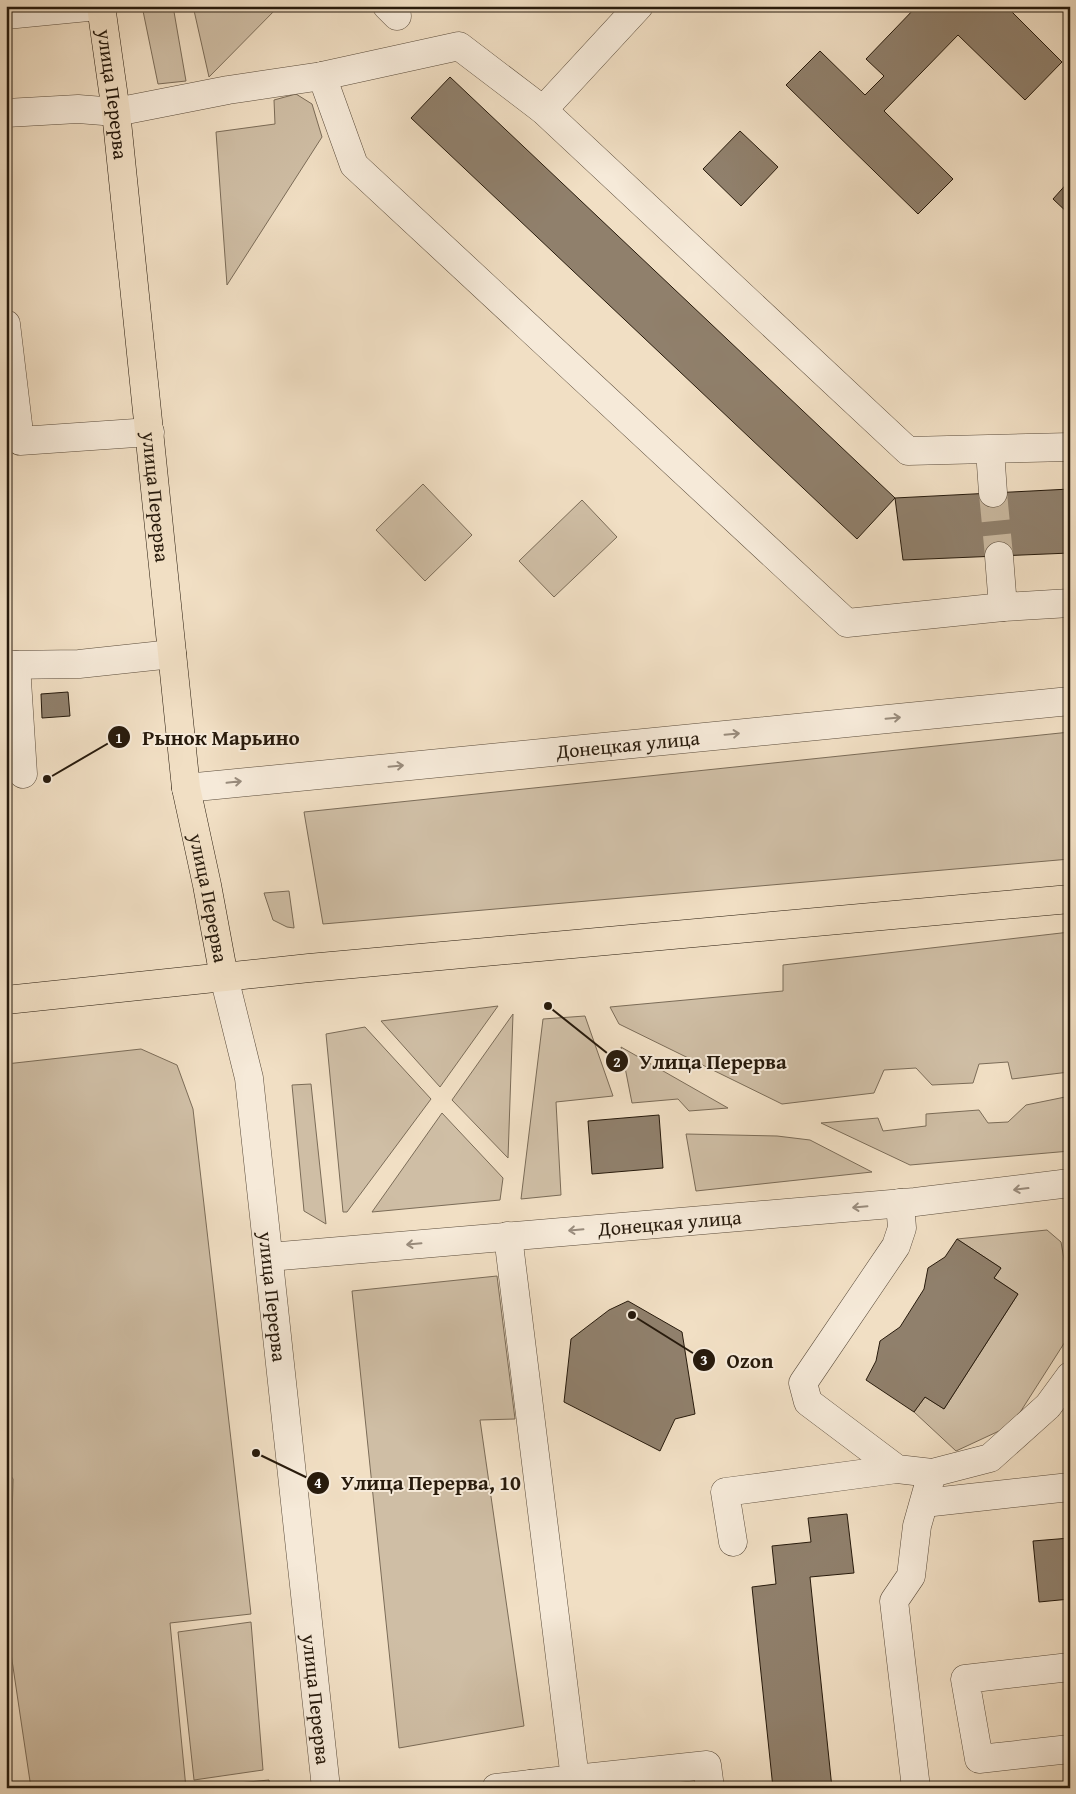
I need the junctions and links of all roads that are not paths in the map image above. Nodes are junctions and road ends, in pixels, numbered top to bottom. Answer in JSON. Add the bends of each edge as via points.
{"nodes":[{"id":1,"x":99,"y":6,"type":"edge"},
{"id":2,"x":639,"y":6,"type":"edge"},
{"id":3,"x":10,"y":13,"type":"edge"},
{"id":4,"x":322,"y":76,"type":"junction"},
{"id":5,"x":543,"y":110,"type":"junction"},
{"id":6,"x":116,"y":112,"type":"junction"},
{"id":7,"x":6,"y":113,"type":"edge"},
{"id":8,"x":6,"y":324,"type":"edge"},
{"id":9,"x":150,"y":432,"type":"junction"},
{"id":10,"x":1070,"y":446,"type":"edge"},
{"id":11,"x":990,"y":450,"type":"junction"},
{"id":12,"x":994,"y":493,"type":"tunnel mouth"},
{"id":13,"x":999,"y":556,"type":"tunnel mouth"},
{"id":14,"x":1070,"y":603,"type":"edge"},
{"id":15,"x":1003,"y":607,"type":"junction"},
{"id":16,"x":172,"y":654,"type":"junction"},
{"id":17,"x":11,"y":665,"type":"edge"},
{"id":18,"x":1070,"y":701,"type":"edge"},
{"id":19,"x":23,"y":774,"type":"dead end"},
{"id":20,"x":186,"y":788,"type":"junction"},
{"id":21,"x":1070,"y":899,"type":"edge"},
{"id":22,"x":224,"y":977,"type":"junction"},
{"id":23,"x":6,"y":1000,"type":"edge"},
{"id":24,"x":1069,"y":1188,"type":"edge"},
{"id":25,"x":900,"y":1203,"type":"junction"},
{"id":26,"x":508,"y":1236,"type":"junction"},
{"id":27,"x":269,"y":1257,"type":"junction"},
{"id":28,"x":1070,"y":1376,"type":"edge"},
{"id":29,"x":896,"y":1469,"type":"junction"},
{"id":30,"x":932,"y":1474,"type":"junction"},
{"id":31,"x":1070,"y":1487,"type":"edge"},
{"id":32,"x":924,"y":1503,"type":"junction"},
{"id":33,"x":733,"y":1542,"type":"dead end"},
{"id":34,"x":1070,"y":1667,"type":"edge"},
{"id":35,"x":1070,"y":1749,"type":"edge"},
{"id":36,"x":574,"y":1779,"type":"junction"},
{"id":37,"x":531,"y":1786,"type":"edge"},
{"id":38,"x":326,"y":1788,"type":"edge"},
{"id":39,"x":496,"y":1788,"type":"edge"},
{"id":40,"x":710,"y":1788,"type":"edge"},
{"id":41,"x":916,"y":1788,"type":"edge"}],
"edges":[{"from":1,"to":3,"type":"street"},
{"from":1,"to":6,"type":"main road","name":"улица Перерва"},
{"from":2,"to":5,"type":"street"},
{"from":4,"to":5,"type":"street","via":[[459,46]]},
{"from":4,"to":6,"type":"street"},
{"from":4,"to":15,"type":"street","via":[[354,165],[847,623]]},
{"from":5,"to":11,"type":"street","via":[[908,451]]},
{"from":6,"to":7,"type":"street","via":[[78,109]]},
{"from":6,"to":9,"type":"main road","name":"улица Перерва"},
{"from":8,"to":9,"type":"street","via":[[20,441]]},
{"from":9,"to":16,"type":"main road","name":"улица Перерва"},
{"from":10,"to":11,"type":"street"},
{"from":11,"to":12,"type":"street"},
{"from":13,"to":15,"type":"street"},
{"from":14,"to":15,"type":"street"},
{"from":16,"to":17,"type":"street","via":[[80,664]]},
{"from":16,"to":20,"type":"main road","name":"улица Перерва"},
{"from":17,"to":19,"type":"street"},
{"from":20,"to":18,"type":"street","name":"Донецкая улица","one_way":true},
{"from":20,"to":22,"type":"main road","name":"улица Перерва"},
{"from":21,"to":22,"type":"main road"},
{"from":22,"to":23,"type":"main road"},
{"from":22,"to":27,"type":"street","name":"улица Перерва","via":[[249,1078]]},
{"from":24,"to":25,"type":"street","name":"Донецкая улица","one_way":true},
{"from":25,"to":26,"type":"street","name":"Донецкая улица","one_way":true},
{"from":25,"to":29,"type":"street","via":[[902,1228],[896,1246],[803,1383],[801,1404]]},
{"from":26,"to":27,"type":"street","name":"Донецкая улица","one_way":true},
{"from":26,"to":36,"type":"street"},
{"from":27,"to":38,"type":"street","name":"улица Перерва"},
{"from":28,"to":30,"type":"street","via":[[1048,1406],[990,1458]]},
{"from":29,"to":30,"type":"street"},
{"from":29,"to":33,"type":"street","via":[[725,1492]]},
{"from":30,"to":32,"type":"street"},
{"from":31,"to":32,"type":"street"},
{"from":32,"to":41,"type":"street","via":[[917,1526],[911,1576],[894,1601]]},
{"from":34,"to":35,"type":"street","via":[[965,1679],[979,1759]]},
{"from":36,"to":37,"type":"street"},
{"from":36,"to":40,"type":"street","via":[[707,1765]]},
{"from":37,"to":39,"type":"street"}]}
